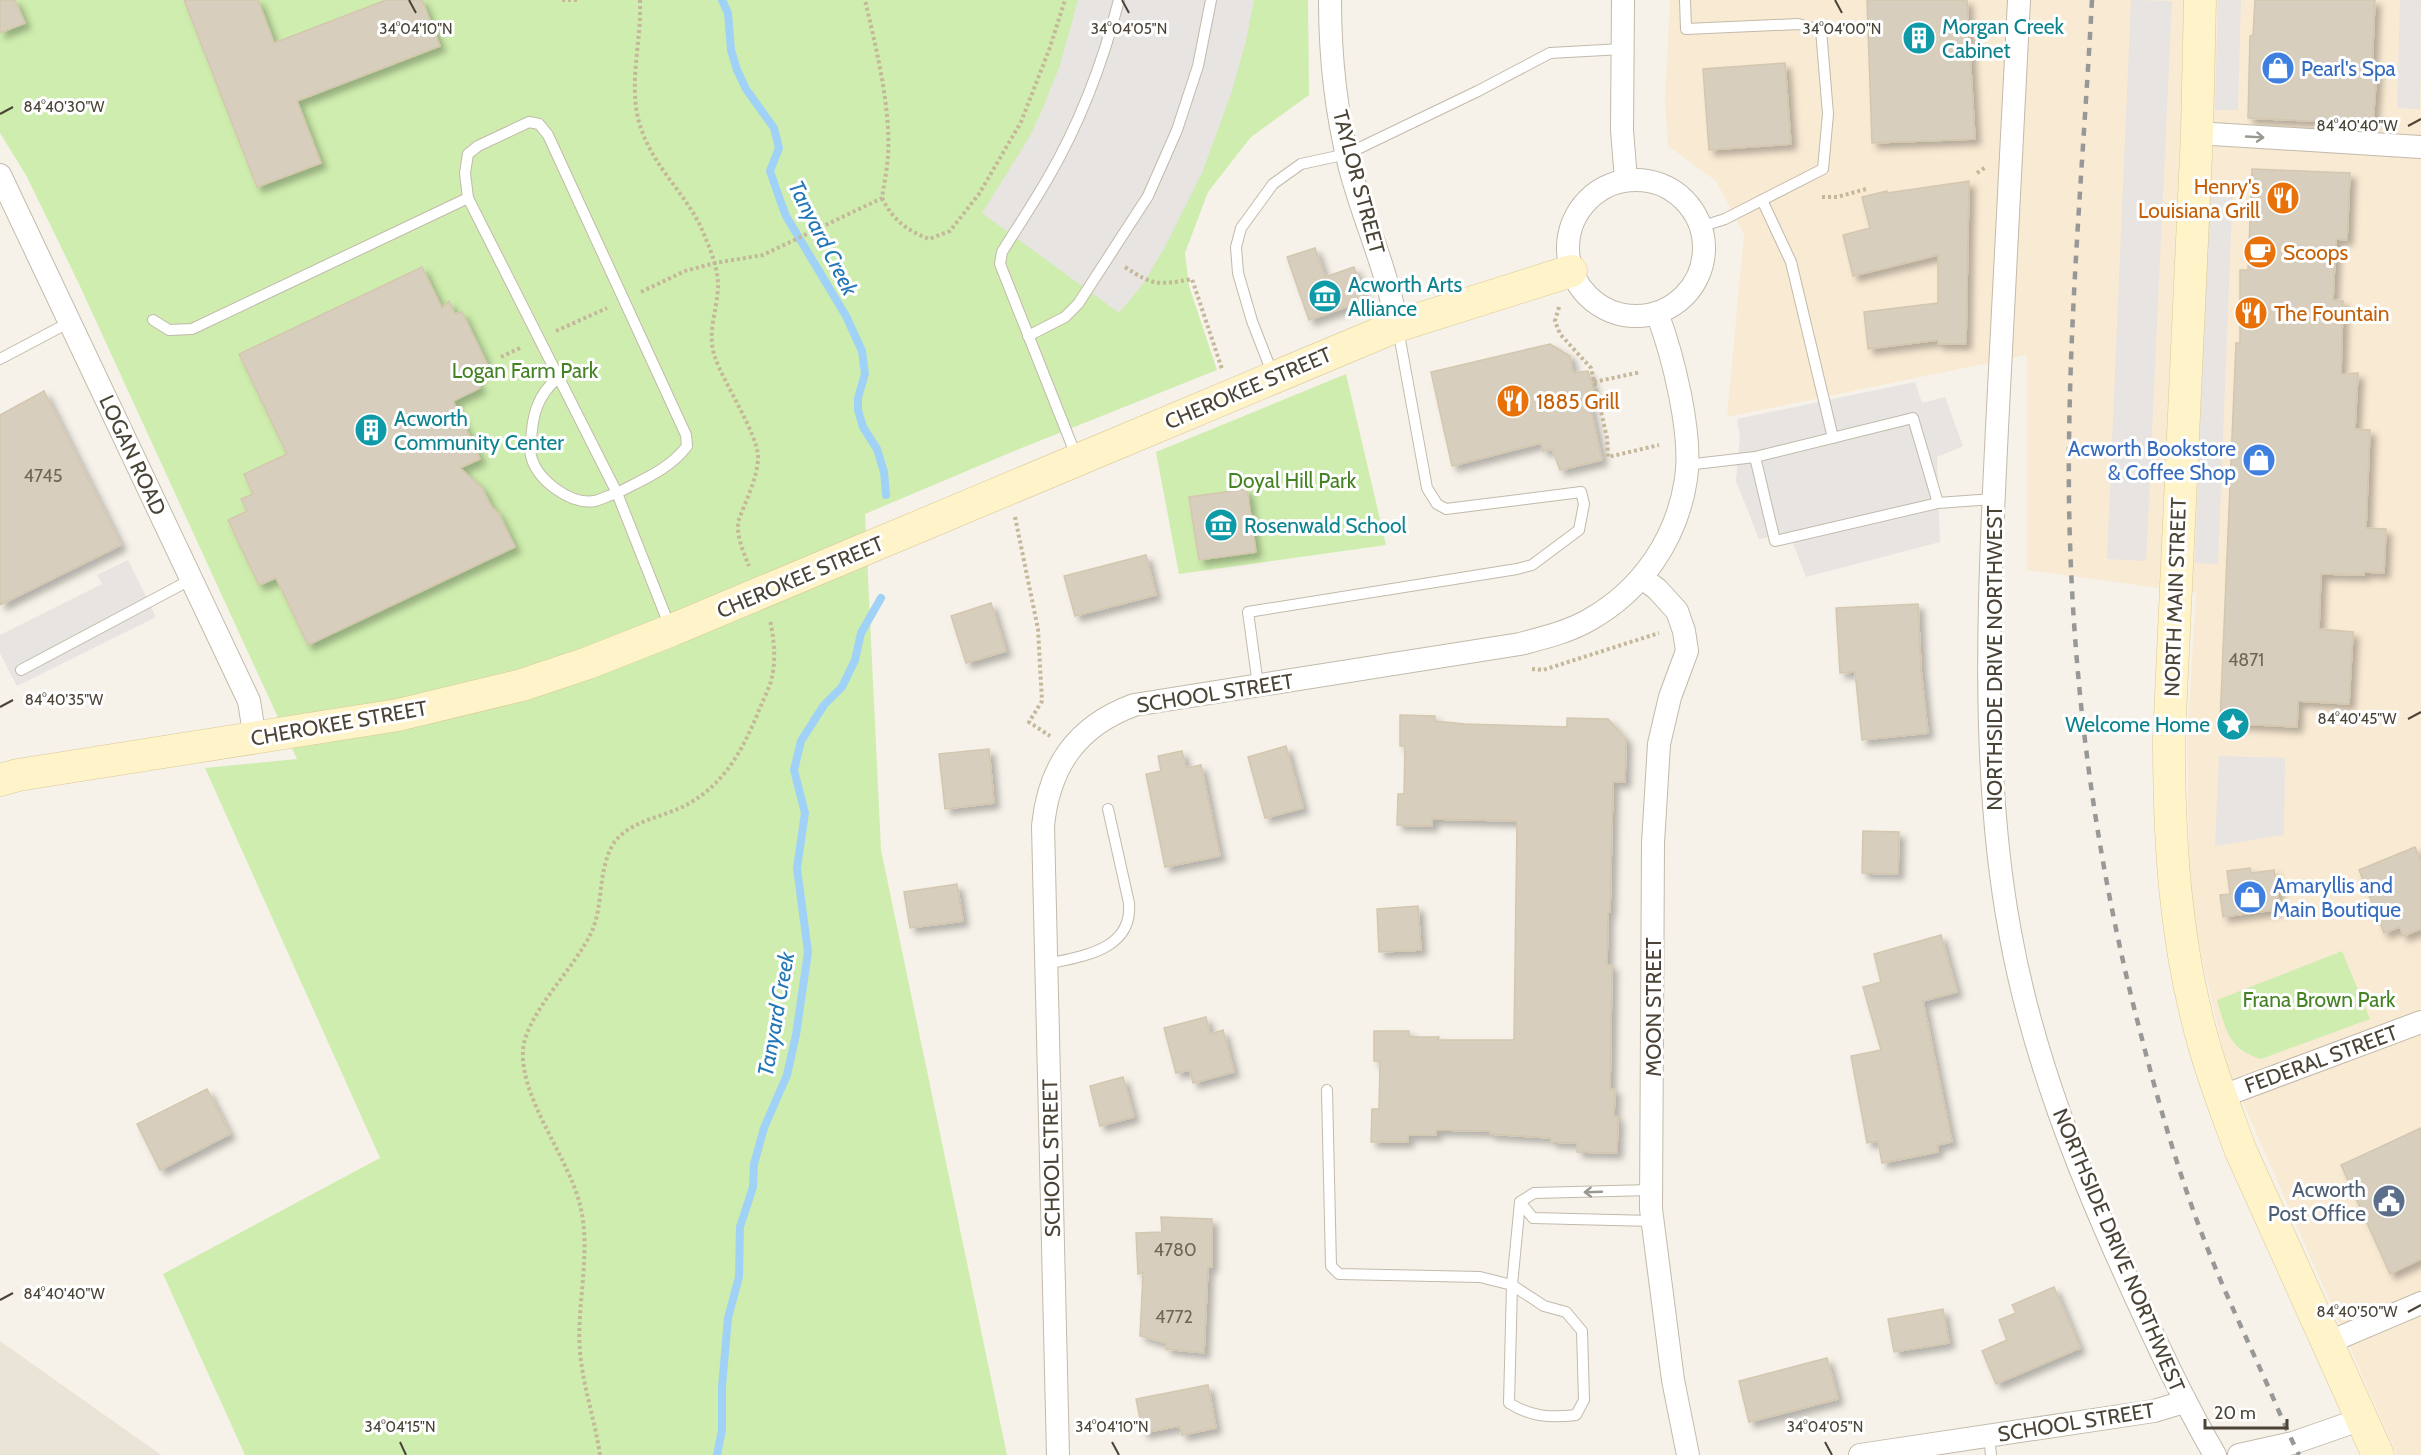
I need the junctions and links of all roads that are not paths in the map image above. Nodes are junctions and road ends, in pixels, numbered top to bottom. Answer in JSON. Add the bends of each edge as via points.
{"nodes":[{"id":1,"x":1119,"y":0,"type":"edge"},
{"id":2,"x":1211,"y":0,"type":"edge"},
{"id":3,"x":1330,"y":0,"type":"edge"},
{"id":4,"x":1623,"y":0,"type":"edge"},
{"id":5,"x":1684,"y":0,"type":"edge"},
{"id":6,"x":2019,"y":0,"type":"edge"},
{"id":7,"x":2200,"y":0,"type":"edge"},
{"id":8,"x":1623,"y":49,"type":"junction"},
{"id":9,"x":2197,"y":133,"type":"junction"},
{"id":10,"x":2421,"y":147,"type":"edge"},
{"id":11,"x":1347,"y":154,"type":"junction"},
{"id":12,"x":0,"y":175,"type":"edge"},
{"id":13,"x":1626,"y":180,"type":"junction"},
{"id":14,"x":468,"y":198,"type":"junction"},
{"id":15,"x":1762,"y":200,"type":"junction"},
{"id":16,"x":1700,"y":227,"type":"junction"},
{"id":17,"x":1571,"y":271,"type":"junction"},
{"id":18,"x":1657,"y":313,"type":"junction"},
{"id":19,"x":153,"y":320,"type":"dead end"},
{"id":20,"x":70,"y":322,"type":"junction"},
{"id":21,"x":1397,"y":326,"type":"junction"},
{"id":22,"x":1028,"y":336,"type":"junction"},
{"id":23,"x":0,"y":358,"type":"edge"},
{"id":24,"x":558,"y":378,"type":"junction"},
{"id":25,"x":1274,"y":378,"type":"junction"},
{"id":26,"x":1833,"y":438,"type":"junction"},
{"id":27,"x":1755,"y":457,"type":"junction"},
{"id":28,"x":1078,"y":460,"type":"junction"},
{"id":29,"x":1686,"y":465,"type":"junction"},
{"id":30,"x":617,"y":493,"type":"junction"},
{"id":31,"x":1993,"y":499,"type":"junction"},
{"id":32,"x":1938,"y":503,"type":"junction"},
{"id":33,"x":1642,"y":578,"type":"junction"},
{"id":34,"x":192,"y":579,"type":"junction"},
{"id":35,"x":672,"y":630,"type":"junction"},
{"id":36,"x":21,"y":670,"type":"dead end"},
{"id":37,"x":1258,"y":685,"type":"junction"},
{"id":38,"x":255,"y":739,"type":"junction"},
{"id":39,"x":0,"y":780,"type":"edge"},
{"id":40,"x":1108,"y":809,"type":"dead end"},
{"id":41,"x":1047,"y":964,"type":"junction"},
{"id":42,"x":2421,"y":1022,"type":"edge"},
{"id":43,"x":1327,"y":1090,"type":"dead end"},
{"id":44,"x":2220,"y":1097,"type":"junction"},
{"id":45,"x":1651,"y":1190,"type":"junction"},
{"id":46,"x":1520,"y":1202,"type":"junction"},
{"id":47,"x":1652,"y":1221,"type":"junction"},
{"id":48,"x":1512,"y":1285,"type":"junction"},
{"id":49,"x":2421,"y":1303,"type":"edge"},
{"id":50,"x":2327,"y":1343,"type":"junction"},
{"id":51,"x":2184,"y":1402,"type":"junction"},
{"id":52,"x":2362,"y":1419,"type":"junction"},
{"id":53,"x":1990,"y":1445,"type":"edge"},
{"id":54,"x":1058,"y":1455,"type":"edge"},
{"id":55,"x":1688,"y":1455,"type":"edge"},
{"id":56,"x":1860,"y":1455,"type":"edge"},
{"id":57,"x":2215,"y":1455,"type":"edge"},
{"id":58,"x":2239,"y":1455,"type":"edge"},
{"id":59,"x":2378,"y":1455,"type":"edge"}],
"edges":[{"from":1,"to":22,"type":"lane","via":[[1080,113],[1048,178],[1002,252],[1000,264]]},
{"from":2,"to":22,"type":"lane","via":[[1198,66],[1177,130],[1148,196],[1078,304],[1065,317]]},
{"from":3,"to":11,"type":"street","name":"TAYLOR STREET","via":[[1335,94]]},
{"from":4,"to":8,"type":"street"},
{"from":5,"to":15,"type":"lane","via":[[1686,29],[1798,24],[1821,30],[1828,114],[1823,169]]},
{"from":6,"to":31,"type":"street","name":"NORTHSIDE DRIVE NORTHWEST"},
{"from":7,"to":9,"type":"street","name":"NORTH MAIN STREET"},
{"from":8,"to":11,"type":"lane","via":[[1550,53]]},
{"from":8,"to":13,"type":"street"},
{"from":9,"to":10,"type":"street","one_way":true},
{"from":9,"to":44,"type":"street","name":"NORTH MAIN STREET","via":[[2169,739],[2170,825],[2174,894],[2184,961]]},
{"from":11,"to":21,"type":"street","name":"TAYLOR STREET","via":[[1393,300]]},
{"from":11,"to":25,"type":"lane","via":[[1301,164],[1287,173],[1241,228],[1236,248],[1238,273]]},
{"from":12,"to":20,"type":"street","name":"LOGAN ROAD"},
{"from":13,"to":16,"type":"street","via":[[1648,180],[1668,188],[1685,201]]},
{"from":13,"to":17,"type":"street","via":[[1598,191],[1577,213],[1569,231]]},
{"from":14,"to":19,"type":"lane","via":[[192,329],[169,330]]},
{"from":14,"to":24,"type":"lane"},
{"from":14,"to":30,"type":"lane","via":[[468,154],[529,122],[539,124],[548,135],[686,435],[687,446],[666,467]]},
{"from":15,"to":16,"type":"lane"},
{"from":15,"to":26,"type":"lane","via":[[1791,262]]},
{"from":16,"to":18,"type":"street","via":[[1704,241],[1702,264],[1693,285],[1677,303]]},
{"from":17,"to":18,"type":"street","via":[[1582,290],[1616,314]]},
{"from":17,"to":21,"type":"street","name":"CHEROKEE STREET"},
{"from":18,"to":29,"type":"street","name":"SCHOOL STREET","via":[[1675,368]]},
{"from":20,"to":23,"type":"lane"},
{"from":20,"to":34,"type":"street","name":"LOGAN ROAD"},
{"from":21,"to":25,"type":"street","name":"CHEROKEE STREET"},
{"from":21,"to":37,"type":"lane","via":[[1426,488],[1437,504],[1446,509],[1581,492],[1584,504],[1579,530],[1533,565],[1517,569],[1248,612]]},
{"from":22,"to":28,"type":"lane"},
{"from":24,"to":30,"type":"lane"},
{"from":24,"to":30,"type":"lane","via":[[536,404],[531,456],[558,492],[594,501]]},
{"from":25,"to":28,"type":"street","name":"CHEROKEE STREET"},
{"from":26,"to":27,"type":"lane"},
{"from":26,"to":32,"type":"lane","via":[[1913,418]]},
{"from":27,"to":29,"type":"lane"},
{"from":27,"to":32,"type":"lane","via":[[1776,541]]},
{"from":28,"to":35,"type":"street","name":"CHEROKEE STREET"},
{"from":29,"to":33,"type":"street","name":"SCHOOL STREET","via":[[1680,511],[1666,542]]},
{"from":30,"to":35,"type":"lane"},
{"from":31,"to":32,"type":"lane"},
{"from":31,"to":51,"type":"street","name":"NORTHSIDE DRIVE NORTHWEST","via":[[1993,780],[2003,894],[2016,967],[2043,1067],[2071,1143]]},
{"from":33,"to":37,"type":"street","name":"SCHOOL STREET","via":[[1615,604],[1556,634],[1520,644]]},
{"from":33,"to":45,"type":"street","name":"MOON STREET","via":[[1677,611],[1687,651],[1670,697],[1659,744],[1653,843]]},
{"from":34,"to":36,"type":"lane"},
{"from":34,"to":38,"type":"street","name":"LOGAN ROAD","via":[[249,700]]},
{"from":35,"to":38,"type":"street","name":"CHEROKEE STREET","via":[[588,663],[489,694],[398,715]]},
{"from":37,"to":41,"type":"street","name":"SCHOOL STREET","via":[[1134,705],[1100,721],[1070,749],[1058,768],[1045,805]]},
{"from":38,"to":39,"type":"street","name":"CHEROKEE STREET"},
{"from":40,"to":41,"type":"lane","via":[[1130,916],[1126,928],[1110,945]]},
{"from":41,"to":54,"type":"street","name":"SCHOOL STREET"},
{"from":42,"to":44,"type":"street","name":"FEDERAL STREET"},
{"from":43,"to":48,"type":"lane","via":[[1332,1266],[1338,1274],[1480,1278]]},
{"from":44,"to":50,"type":"street","name":"NORTH MAIN STREET"},
{"from":45,"to":46,"type":"lane","one_way":true,"via":[[1534,1193]]},
{"from":45,"to":47,"type":"street","name":"MOON STREET"},
{"from":46,"to":47,"type":"lane","via":[[1533,1218]]},
{"from":46,"to":48,"type":"lane"},
{"from":47,"to":55,"type":"street","name":"MOON STREET","via":[[1673,1380]]},
{"from":48,"to":48,"type":"lane","via":[[1509,1403],[1525,1413],[1554,1418],[1576,1415],[1584,1400],[1582,1331],[1566,1312],[1544,1306]]},
{"from":49,"to":50,"type":"street"},
{"from":50,"to":52,"type":"street","name":"NORTH MAIN STREET"},
{"from":51,"to":53,"type":"street","name":"SCHOOL STREET","via":[[2154,1412]]},
{"from":51,"to":57,"type":"street","name":"NORTHSIDE DRIVE NORTHWEST"},
{"from":52,"to":58,"type":"street","via":[[2293,1443]]},
{"from":52,"to":59,"type":"street","name":"NORTH MAIN STREET"},
{"from":53,"to":56,"type":"street","name":"SCHOOL STREET"}]}
